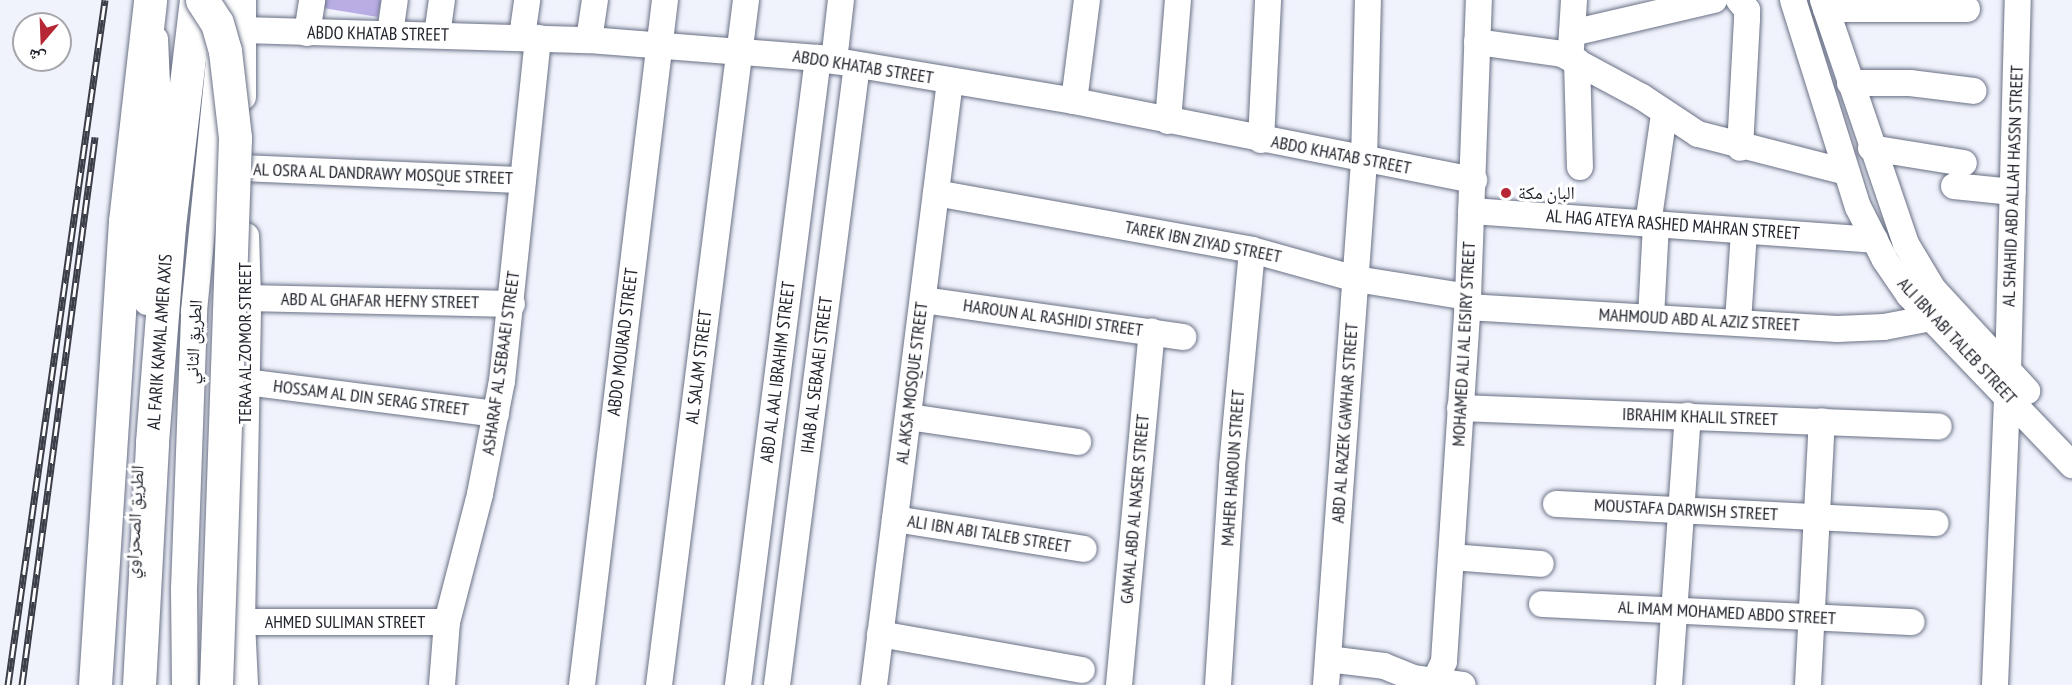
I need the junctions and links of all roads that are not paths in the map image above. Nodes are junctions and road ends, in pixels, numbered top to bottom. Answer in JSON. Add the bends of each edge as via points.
{"nodes":[{"id":1,"x":150,"y":0,"type":"edge"},
{"id":2,"x":196,"y":0,"type":"edge"},
{"id":3,"x":202,"y":0,"type":"edge"},
{"id":4,"x":225,"y":0,"type":"edge"},
{"id":5,"x":243,"y":0,"type":"edge"},
{"id":6,"x":312,"y":0,"type":"edge"},
{"id":7,"x":395,"y":0,"type":"edge"},
{"id":8,"x":442,"y":0,"type":"edge"},
{"id":9,"x":527,"y":0,"type":"edge"},
{"id":10,"x":595,"y":0,"type":"edge"},
{"id":11,"x":665,"y":0,"type":"edge"},
{"id":12,"x":746,"y":0,"type":"edge"},
{"id":13,"x":841,"y":0,"type":"edge"},
{"id":14,"x":1087,"y":0,"type":"edge"},
{"id":15,"x":1179,"y":0,"type":"edge"},
{"id":16,"x":1268,"y":0,"type":"edge"},
{"id":17,"x":1368,"y":0,"type":"edge"},
{"id":18,"x":1479,"y":0,"type":"edge"},
{"id":19,"x":1574,"y":0,"type":"edge"},
{"id":20,"x":1713,"y":0,"type":"edge"},
{"id":21,"x":1793,"y":0,"type":"edge"},
{"id":22,"x":2018,"y":0,"type":"edge"},
{"id":23,"x":1741,"y":1,"type":"edge"},
{"id":24,"x":1825,"y":4,"type":"edge"},
{"id":25,"x":1649,"y":8,"type":"edge"},
{"id":26,"x":1967,"y":9,"type":"dead end"},
{"id":27,"x":243,"y":30,"type":"junction"},
{"id":28,"x":307,"y":33,"type":"junction"},
{"id":29,"x":390,"y":34,"type":"junction"},
{"id":30,"x":437,"y":35,"type":"junction"},
{"id":31,"x":530,"y":38,"type":"junction"},
{"id":32,"x":589,"y":40,"type":"junction"},
{"id":33,"x":1477,"y":42,"type":"junction"},
{"id":34,"x":659,"y":44,"type":"junction"},
{"id":35,"x":740,"y":50,"type":"junction"},
{"id":36,"x":1573,"y":50,"type":"junction"},
{"id":37,"x":836,"y":62,"type":"junction"},
{"id":38,"x":950,"y":81,"type":"junction"},
{"id":39,"x":1850,"y":82,"type":"junction"},
{"id":40,"x":1974,"y":91,"type":"dead end"},
{"id":41,"x":1074,"y":101,"type":"junction"},
{"id":42,"x":1664,"y":114,"type":"junction"},
{"id":43,"x":1861,"y":117,"type":"junction"},
{"id":44,"x":1168,"y":121,"type":"junction"},
{"id":45,"x":1832,"y":130,"type":"junction"},
{"id":46,"x":1261,"y":140,"type":"junction"},
{"id":47,"x":1740,"y":148,"type":"junction"},
{"id":48,"x":1871,"y":148,"type":"junction"},
{"id":49,"x":1364,"y":161,"type":"junction"},
{"id":50,"x":1964,"y":163,"type":"dead end"},
{"id":51,"x":1580,"y":167,"type":"dead end"},
{"id":52,"x":243,"y":168,"type":"junction"},
{"id":53,"x":1846,"y":171,"type":"junction"},
{"id":54,"x":523,"y":180,"type":"junction"},
{"id":55,"x":1474,"y":180,"type":"junction"},
{"id":56,"x":1954,"y":186,"type":"dead end"},
{"id":57,"x":2013,"y":192,"type":"junction"},
{"id":58,"x":936,"y":193,"type":"junction"},
{"id":59,"x":1471,"y":211,"type":"junction"},
{"id":60,"x":1652,"y":224,"type":"junction"},
{"id":61,"x":1744,"y":231,"type":"junction"},
{"id":62,"x":1875,"y":240,"type":"junction"},
{"id":63,"x":1252,"y":250,"type":"junction"},
{"id":64,"x":1356,"y":279,"type":"junction"},
{"id":65,"x":248,"y":298,"type":"junction"},
{"id":66,"x":923,"y":300,"type":"junction"},
{"id":67,"x":1467,"y":302,"type":"junction"},
{"id":68,"x":512,"y":304,"type":"junction"},
{"id":69,"x":1651,"y":317,"type":"junction"},
{"id":70,"x":1931,"y":318,"type":"junction"},
{"id":71,"x":1738,"y":322,"type":"junction"},
{"id":72,"x":1152,"y":332,"type":"junction"},
{"id":73,"x":1183,"y":337,"type":"dead end"},
{"id":74,"x":246,"y":382,"type":"junction"},
{"id":75,"x":2007,"y":383,"type":"junction"},
{"id":76,"x":1460,"y":408,"type":"junction"},
{"id":77,"x":496,"y":414,"type":"junction"},
{"id":78,"x":1688,"y":416,"type":"junction"},
{"id":79,"x":909,"y":417,"type":"junction"},
{"id":80,"x":1822,"y":421,"type":"junction"},
{"id":81,"x":1939,"y":426,"type":"dead end"},
{"id":82,"x":2072,"y":440,"type":"edge"},
{"id":83,"x":1078,"y":442,"type":"dead end"},
{"id":84,"x":2072,"y":465,"type":"edge"},
{"id":85,"x":1556,"y":504,"type":"dead end"},
{"id":86,"x":1682,"y":510,"type":"junction"},
{"id":87,"x":1817,"y":517,"type":"junction"},
{"id":88,"x":895,"y":519,"type":"junction"},
{"id":89,"x":1936,"y":523,"type":"dead end"},
{"id":90,"x":1084,"y":549,"type":"dead end"},
{"id":91,"x":1451,"y":557,"type":"junction"},
{"id":92,"x":1541,"y":564,"type":"dead end"},
{"id":93,"x":1542,"y":604,"type":"dead end"},
{"id":94,"x":1674,"y":611,"type":"junction"},
{"id":95,"x":1812,"y":617,"type":"junction"},
{"id":96,"x":242,"y":622,"type":"junction"},
{"id":97,"x":447,"y":622,"type":"junction"},
{"id":98,"x":1912,"y":622,"type":"dead end"},
{"id":99,"x":880,"y":634,"type":"junction"},
{"id":100,"x":1328,"y":659,"type":"junction"},
{"id":101,"x":1082,"y":670,"type":"dead end"},
{"id":102,"x":1434,"y":683,"type":"edge"},
{"id":103,"x":94,"y":685,"type":"edge"},
{"id":104,"x":126,"y":685,"type":"edge"},
{"id":105,"x":140,"y":685,"type":"edge"},
{"id":106,"x":185,"y":685,"type":"edge"},
{"id":107,"x":216,"y":685,"type":"edge"},
{"id":108,"x":245,"y":685,"type":"edge"},
{"id":109,"x":442,"y":685,"type":"edge"},
{"id":110,"x":582,"y":685,"type":"edge"},
{"id":111,"x":659,"y":685,"type":"edge"},
{"id":112,"x":738,"y":685,"type":"edge"},
{"id":113,"x":777,"y":685,"type":"edge"},
{"id":114,"x":874,"y":685,"type":"edge"},
{"id":115,"x":1119,"y":685,"type":"edge"},
{"id":116,"x":1218,"y":685,"type":"edge"},
{"id":117,"x":1326,"y":685,"type":"edge"},
{"id":118,"x":1462,"y":685,"type":"edge"},
{"id":119,"x":1669,"y":685,"type":"edge"},
{"id":120,"x":1808,"y":685,"type":"edge"},
{"id":121,"x":1995,"y":685,"type":"edge"}],
"edges":[{"from":1,"to":103,"type":"highway","via":[[124,232]]},
{"from":1,"to":104,"type":"street","name":"الطريق الصحراوي","via":[[159,127]]},
{"from":2,"to":105,"type":"highway","name":"AL FARIK KAMAL AMER AXIS","via":[[169,226],[151,453]]},
{"from":3,"to":107,"type":"highway","bridge":true,"via":[[217,23],[225,51],[236,138]]},
{"from":4,"to":106,"type":"street","name":"الطريق الثاني","via":[[195,311],[184,589]]},
{"from":5,"to":27,"type":"street","name":"TERAA AL ZOMOR STREET"},
{"from":6,"to":28,"type":"street"},
{"from":7,"to":29,"type":"street"},
{"from":8,"to":30,"type":"street"},
{"from":9,"to":31,"type":"street","name":"ASHARAF AL SEBAAEI STREET"},
{"from":10,"to":32,"type":"street"},
{"from":11,"to":34,"type":"street","name":"ABDO MOURAD STREET"},
{"from":12,"to":35,"type":"street","name":"AL SALAM STREET"},
{"from":13,"to":37,"type":"street"},
{"from":14,"to":41,"type":"street"},
{"from":15,"to":44,"type":"street"},
{"from":16,"to":46,"type":"street"},
{"from":17,"to":49,"type":"street","name":"ABD AL RAZEK GAWHAR STREET"},
{"from":18,"to":33,"type":"street","name":"MOHAMED ALI AL EISIRY STREET"},
{"from":19,"to":36,"type":"street"},
{"from":20,"to":25,"type":"street"},
{"from":21,"to":45,"type":"street","name":"ALI IBN ABI TALEB STREET"},
{"from":22,"to":57,"type":"street","name":"AL SHAHID ABD ALLAH HASSN STREET"},
{"from":23,"to":47,"type":"street","via":[[1748,19]]},
{"from":24,"to":26,"type":"street"},
{"from":24,"to":39,"type":"street","name":"ALI IBN ABI TALEB STREET"},
{"from":25,"to":36,"type":"street"},
{"from":27,"to":28,"type":"street","name":"ABDO KHATAB STREET"},
{"from":27,"to":52,"type":"street","name":"TERAA AL ZOMOR STREET"},
{"from":28,"to":29,"type":"street","name":"ABDO KHATAB STREET"},
{"from":29,"to":30,"type":"street","name":"ABDO KHATAB STREET"},
{"from":30,"to":31,"type":"street","name":"ABDO KHATAB STREET"},
{"from":31,"to":32,"type":"street","name":"ABDO KHATAB STREET"},
{"from":31,"to":54,"type":"street","name":"ASHARAF AL SEBAAEI STREET"},
{"from":32,"to":34,"type":"street","name":"ABDO KHATAB STREET"},
{"from":33,"to":36,"type":"street"},
{"from":33,"to":55,"type":"street","name":"MOHAMED ALI AL EISIRY STREET"},
{"from":34,"to":35,"type":"street","name":"ABDO KHATAB STREET"},
{"from":34,"to":110,"type":"street","name":"ABDO MOURAD STREET"},
{"from":35,"to":37,"type":"street","name":"ABDO KHATAB STREET"},
{"from":35,"to":111,"type":"street","name":"AL SALAM STREET"},
{"from":36,"to":42,"type":"street"},
{"from":36,"to":51,"type":"street"},
{"from":37,"to":38,"type":"street","name":"ABDO KHATAB STREET"},
{"from":37,"to":112,"type":"street","name":"ABD AL AAL IBRAHIM STREET"},
{"from":37,"to":113,"type":"street","name":"IHAB AL SEBAAEI STREET"},
{"from":38,"to":41,"type":"street","name":"ABDO KHATAB STREET"},
{"from":38,"to":58,"type":"street","name":"AL AKSA MOSQUE STREET"},
{"from":39,"to":40,"type":"street","via":[[1910,83]]},
{"from":39,"to":43,"type":"street","name":"ALI IBN ABI TALEB STREET"},
{"from":41,"to":44,"type":"street","name":"ABDO KHATAB STREET"},
{"from":42,"to":47,"type":"street","via":[[1698,134]]},
{"from":42,"to":60,"type":"street"},
{"from":43,"to":45,"type":"street"},
{"from":43,"to":48,"type":"street","name":"ALI IBN ABI TALEB STREET"},
{"from":44,"to":46,"type":"street","name":"ABDO KHATAB STREET"},
{"from":45,"to":53,"type":"street","name":"ALI IBN ABI TALEB STREET"},
{"from":46,"to":49,"type":"street","name":"ABDO KHATAB STREET"},
{"from":47,"to":53,"type":"street"},
{"from":48,"to":50,"type":"street"},
{"from":48,"to":75,"type":"street","name":"ALI IBN ABI TALEB STREET","via":[[1895,220],[1918,267]]},
{"from":49,"to":55,"type":"street","name":"ABDO KHATAB STREET"},
{"from":49,"to":64,"type":"street","name":"ABD AL RAZEK GAWHAR STREET"},
{"from":52,"to":54,"type":"street","name":"AL OSRA AL DANDRAWY MOSQUE STREET"},
{"from":52,"to":65,"type":"street","name":"TERAA AL ZOMOR STREET"},
{"from":53,"to":62,"type":"street","name":"ALI IBN ABI TALEB STREET"},
{"from":54,"to":68,"type":"street","name":"ASHARAF AL SEBAAEI STREET"},
{"from":55,"to":59,"type":"street","name":"MOHAMED ALI AL EISIRY STREET"},
{"from":56,"to":57,"type":"street"},
{"from":57,"to":75,"type":"street","name":"AL SHAHID ABD ALLAH HASSN STREET"},
{"from":58,"to":63,"type":"street","name":"TAREK IBN ZIYAD STREET"},
{"from":58,"to":66,"type":"street","name":"AL AKSA MOSQUE STREET"},
{"from":59,"to":60,"type":"street","name":"AL HAG ATEYA RASHED MAHRAN STREET"},
{"from":59,"to":67,"type":"street","name":"MOHAMED ALI AL EISIRY STREET"},
{"from":60,"to":61,"type":"street","name":"AL HAG ATEYA RASHED MAHRAN STREET"},
{"from":60,"to":69,"type":"street"},
{"from":61,"to":62,"type":"street","name":"AL HAG ATEYA RASHED MAHRAN STREET"},
{"from":61,"to":71,"type":"street"},
{"from":62,"to":70,"type":"street","name":"ALI IBN ABI TALEB STREET","via":[[1909,295]]},
{"from":63,"to":64,"type":"street","name":"TAREK IBN ZIYAD STREET"},
{"from":63,"to":116,"type":"street","name":"MAHER HAROUN STREET","via":[[1232,466]]},
{"from":64,"to":67,"type":"street","name":"TAREK IBN ZIYAD STREET"},
{"from":64,"to":100,"type":"street","name":"ABD AL RAZEK GAWHAR STREET"},
{"from":65,"to":68,"type":"street","name":"ABD AL GHAFAR HEFNY STREET"},
{"from":65,"to":74,"type":"street","name":"TERAA AL ZOMOR STREET"},
{"from":66,"to":72,"type":"street","name":"HAROUN AL RASHIDI STREET"},
{"from":66,"to":79,"type":"street","name":"AL AKSA MOSQUE STREET"},
{"from":67,"to":69,"type":"street","name":"MAHMOUD ABD AL AZIZ STREET"},
{"from":67,"to":76,"type":"street","name":"MOHAMED ALI AL EISIRY STREET"},
{"from":68,"to":77,"type":"street","name":"ASHARAF AL SEBAAEI STREET"},
{"from":69,"to":71,"type":"street","name":"MAHMOUD ABD AL AZIZ STREET"},
{"from":70,"to":71,"type":"street","name":"MAHMOUD ABD AL AZIZ STREET","via":[[1861,328]]},
{"from":70,"to":75,"type":"street","name":"ALI IBN ABI TALEB STREET"},
{"from":72,"to":73,"type":"street","name":"HAROUN AL RASHIDI STREET"},
{"from":72,"to":115,"type":"street","name":"GAMAL ABD AL NASER STREET"},
{"from":74,"to":77,"type":"street","name":"HOSSAM AL DIN SERAG STREET"},
{"from":74,"to":96,"type":"street","name":"TERAA AL ZOMOR STREET"},
{"from":75,"to":82,"type":"street","name":"ALI IBN ABI TALEB STREET"},
{"from":75,"to":84,"type":"street","name":"ALI IBN ABI TALEB STREET"},
{"from":75,"to":121,"type":"street","name":"AL SHAHID ABD ALLAH HASSN STREET"},
{"from":76,"to":78,"type":"street","name":"IBRAHIM KHALIL STREET"},
{"from":76,"to":91,"type":"street","name":"MOHAMED ALI AL EISIRY STREET"},
{"from":77,"to":97,"type":"street","name":"ASHARAF AL SEBAAEI STREET"},
{"from":78,"to":80,"type":"street","name":"IBRAHIM KHALIL STREET"},
{"from":78,"to":86,"type":"street"},
{"from":79,"to":83,"type":"street"},
{"from":79,"to":88,"type":"street","name":"AL AKSA MOSQUE STREET"},
{"from":80,"to":81,"type":"street","name":"IBRAHIM KHALIL STREET"},
{"from":80,"to":87,"type":"street"},
{"from":85,"to":86,"type":"street","name":"MOUSTAFA DARWISH STREET"},
{"from":86,"to":87,"type":"street","name":"MOUSTAFA DARWISH STREET"},
{"from":86,"to":94,"type":"street"},
{"from":87,"to":89,"type":"street","name":"MOUSTAFA DARWISH STREET"},
{"from":87,"to":95,"type":"street"},
{"from":88,"to":90,"type":"street","name":"ALI IBN ABI TALEB STREET"},
{"from":88,"to":99,"type":"street","name":"AL AKSA MOSQUE STREET"},
{"from":91,"to":92,"type":"street"},
{"from":91,"to":102,"type":"street","name":"MOHAMED ALI AL EISIRY STREET","via":[[1444,662]]},
{"from":93,"to":94,"type":"street","name":"AL IMAM MOHAMED ABDO STREET"},
{"from":94,"to":95,"type":"street","name":"AL IMAM MOHAMED ABDO STREET"},
{"from":94,"to":119,"type":"street"},
{"from":95,"to":98,"type":"street","name":"AL IMAM MOHAMED ABDO STREET"},
{"from":95,"to":120,"type":"street"},
{"from":96,"to":97,"type":"street","name":"AHMED SULIMAN STREET"},
{"from":96,"to":108,"type":"street","name":"TERAA AL ZOMOR STREET"},
{"from":97,"to":109,"type":"street","name":"ASHARAF AL SEBAAEI STREET"},
{"from":99,"to":101,"type":"street"},
{"from":99,"to":114,"type":"street","name":"AL AKSA MOSQUE STREET"},
{"from":100,"to":102,"type":"street","via":[[1384,666]]},
{"from":100,"to":117,"type":"street","name":"ABD AL RAZEK GAWHAR STREET"},
{"from":102,"to":118,"type":"street"}]}
